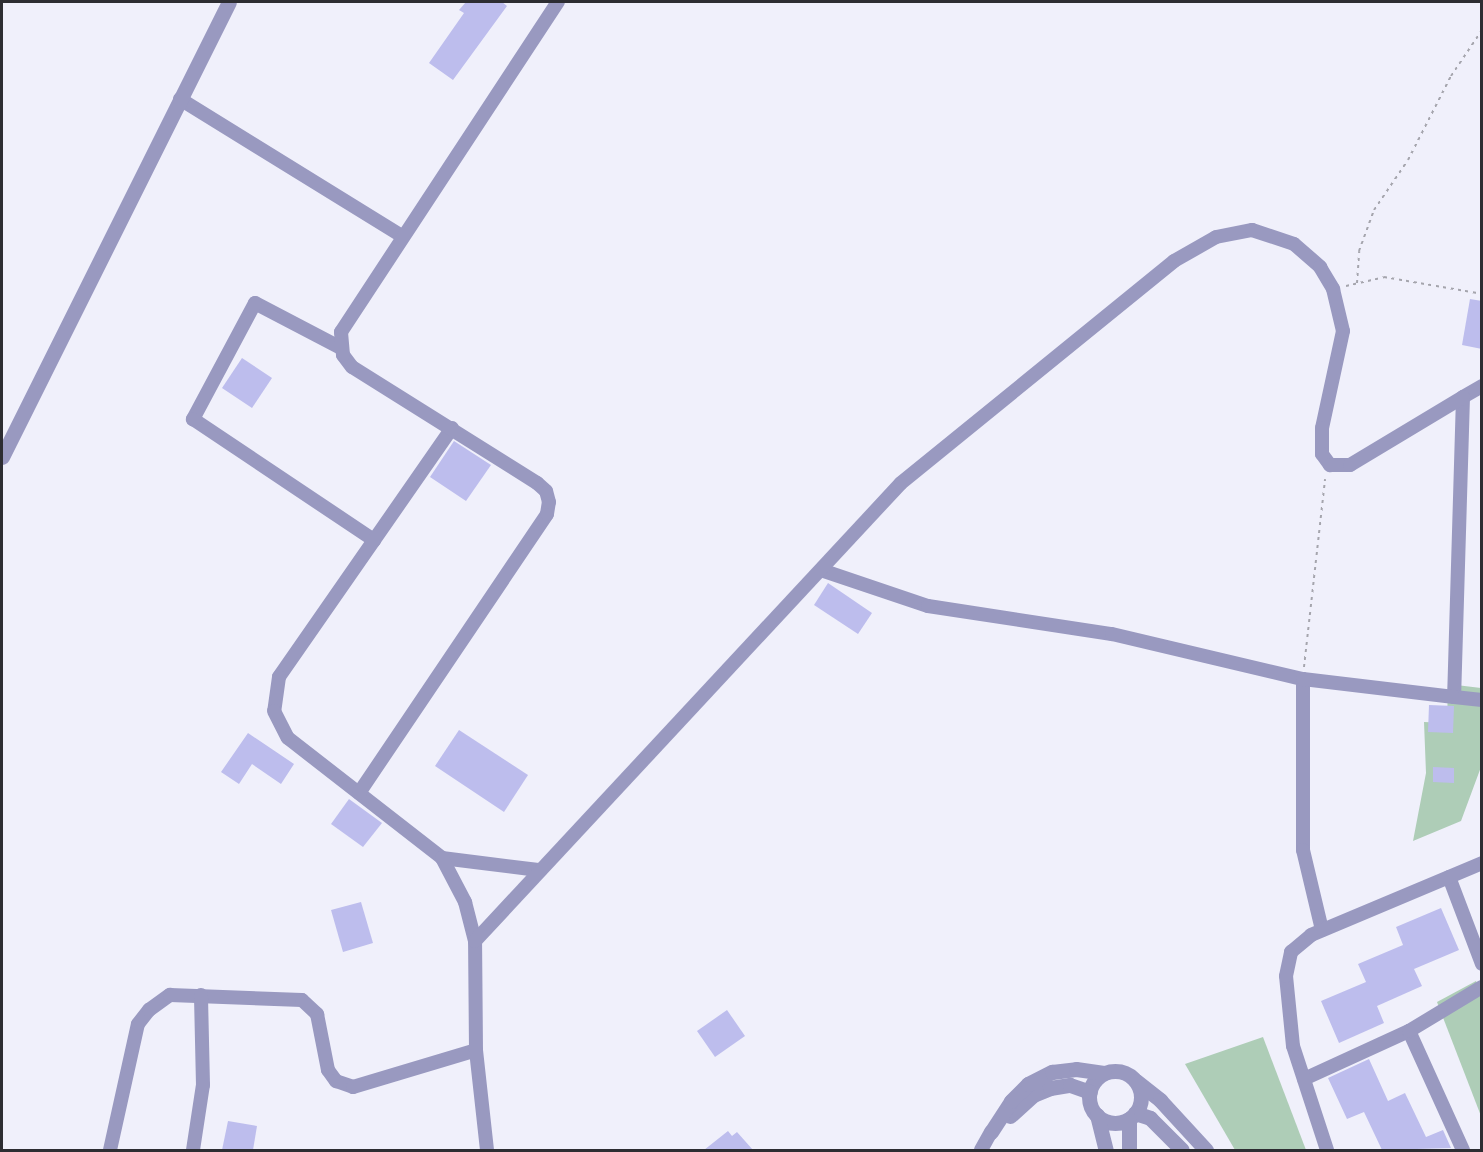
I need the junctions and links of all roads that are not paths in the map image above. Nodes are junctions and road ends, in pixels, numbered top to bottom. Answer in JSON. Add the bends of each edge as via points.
{"nodes":[{"id":1,"x":229,"y":2,"type":"edge"},
{"id":2,"x":558,"y":2,"type":"edge"},
{"id":3,"x":180,"y":99,"type":"junction"},
{"id":4,"x":402,"y":236,"type":"junction"},
{"id":5,"x":341,"y":348,"type":"junction"},
{"id":6,"x":1482,"y":386,"type":"edge"},
{"id":7,"x":1463,"y":397,"type":"junction"},
{"id":8,"x":452,"y":428,"type":"junction"},
{"id":9,"x":2,"y":457,"type":"edge"},
{"id":10,"x":374,"y":540,"type":"junction"},
{"id":11,"x":821,"y":570,"type":"junction"},
{"id":12,"x":1303,"y":679,"type":"junction"},
{"id":13,"x":1454,"y":697,"type":"junction"},
{"id":14,"x":1482,"y":700,"type":"edge"},
{"id":15,"x":359,"y":793,"type":"junction"},
{"id":16,"x":442,"y":858,"type":"junction"},
{"id":17,"x":1482,"y":863,"type":"edge"},
{"id":18,"x":538,"y":870,"type":"junction"},
{"id":19,"x":1449,"y":877,"type":"junction"},
{"id":20,"x":1322,"y":930,"type":"junction"},
{"id":21,"x":475,"y":941,"type":"junction"},
{"id":22,"x":1482,"y":964,"type":"edge"},
{"id":23,"x":1482,"y":987,"type":"edge"},
{"id":24,"x":201,"y":995,"type":"junction"},
{"id":25,"x":1409,"y":1030,"type":"junction"},
{"id":26,"x":476,"y":1050,"type":"junction"},
{"id":27,"x":1104,"y":1073,"type":"junction"},
{"id":28,"x":1304,"y":1079,"type":"junction"},
{"id":29,"x":1136,"y":1080,"type":"junction"},
{"id":30,"x":1090,"y":1092,"type":"junction"},
{"id":31,"x":1097,"y":1115,"type":"junction"},
{"id":32,"x":1132,"y":1116,"type":"junction"},
{"id":33,"x":992,"y":1132,"type":"junction"},
{"id":34,"x":110,"y":1150,"type":"edge"},
{"id":35,"x":193,"y":1150,"type":"edge"},
{"id":36,"x":487,"y":1150,"type":"edge"},
{"id":37,"x":981,"y":1150,"type":"edge"},
{"id":38,"x":1106,"y":1150,"type":"edge"},
{"id":39,"x":1129,"y":1150,"type":"edge"},
{"id":40,"x":1182,"y":1150,"type":"edge"},
{"id":41,"x":1206,"y":1150,"type":"edge"},
{"id":42,"x":1327,"y":1150,"type":"edge"},
{"id":43,"x":1463,"y":1150,"type":"edge"}],
"edges":[{"from":1,"to":3,"type":"street"},
{"from":2,"to":4,"type":"street"},
{"from":3,"to":4,"type":"street"},
{"from":3,"to":9,"type":"street"},
{"from":4,"to":5,"type":"street","via":[[344,325]]},
{"from":5,"to":8,"type":"street","via":[[352,367]]},
{"from":5,"to":10,"type":"street","via":[[255,303],[193,419]]},
{"from":6,"to":7,"type":"street"},
{"from":7,"to":11,"type":"street","via":[[1350,465],[1335,467],[1326,462],[1321,449],[1322,428],[1343,330],[1333,290],[1311,258],[1275,235],[1240,231],[1206,242],[1174,261],[924,462],[883,500]]},
{"from":7,"to":13,"type":"street"},
{"from":8,"to":10,"type":"street"},
{"from":8,"to":15,"type":"street","via":[[542,486],[549,508]]},
{"from":10,"to":15,"type":"street","via":[[279,677],[274,702],[277,721],[288,738]]},
{"from":11,"to":12,"type":"street","via":[[928,606],[1112,634]]},
{"from":11,"to":18,"type":"street"},
{"from":12,"to":13,"type":"street"},
{"from":12,"to":20,"type":"street","via":[[1303,850]]},
{"from":13,"to":14,"type":"street"},
{"from":15,"to":16,"type":"street"},
{"from":16,"to":18,"type":"street"},
{"from":16,"to":21,"type":"street","via":[[465,902]]},
{"from":17,"to":19,"type":"street"},
{"from":18,"to":21,"type":"street"},
{"from":19,"to":20,"type":"street"},
{"from":19,"to":22,"type":"street"},
{"from":20,"to":28,"type":"street","via":[[1297,945],[1286,968],[1293,1046]]},
{"from":21,"to":26,"type":"street"},
{"from":23,"to":25,"type":"street"},
{"from":24,"to":26,"type":"street","via":[[294,998],[309,1004],[317,1014],[328,1070],[336,1080],[353,1088]]},
{"from":24,"to":34,"type":"street","via":[[170,995],[141,1019]]},
{"from":24,"to":35,"type":"street","via":[[203,1085]]},
{"from":25,"to":28,"type":"street"},
{"from":25,"to":43,"type":"street"},
{"from":26,"to":36,"type":"street"},
{"from":27,"to":29,"type":"street","via":[[1120,1071]]},
{"from":27,"to":30,"type":"street"},
{"from":27,"to":33,"type":"street","via":[[1076,1069],[1052,1072],[1036,1080],[1011,1101]]},
{"from":28,"to":42,"type":"street"},
{"from":29,"to":32,"type":"street","via":[[1141,1097]]},
{"from":29,"to":41,"type":"street"},
{"from":30,"to":31,"type":"street"},
{"from":30,"to":33,"type":"street","via":[[1070,1085],[1050,1088],[1033,1095]]},
{"from":31,"to":32,"type":"street","via":[[1112,1122]]},
{"from":31,"to":38,"type":"street"},
{"from":32,"to":39,"type":"street"},
{"from":32,"to":40,"type":"street","via":[[1150,1118]]},
{"from":33,"to":37,"type":"street"}]}
